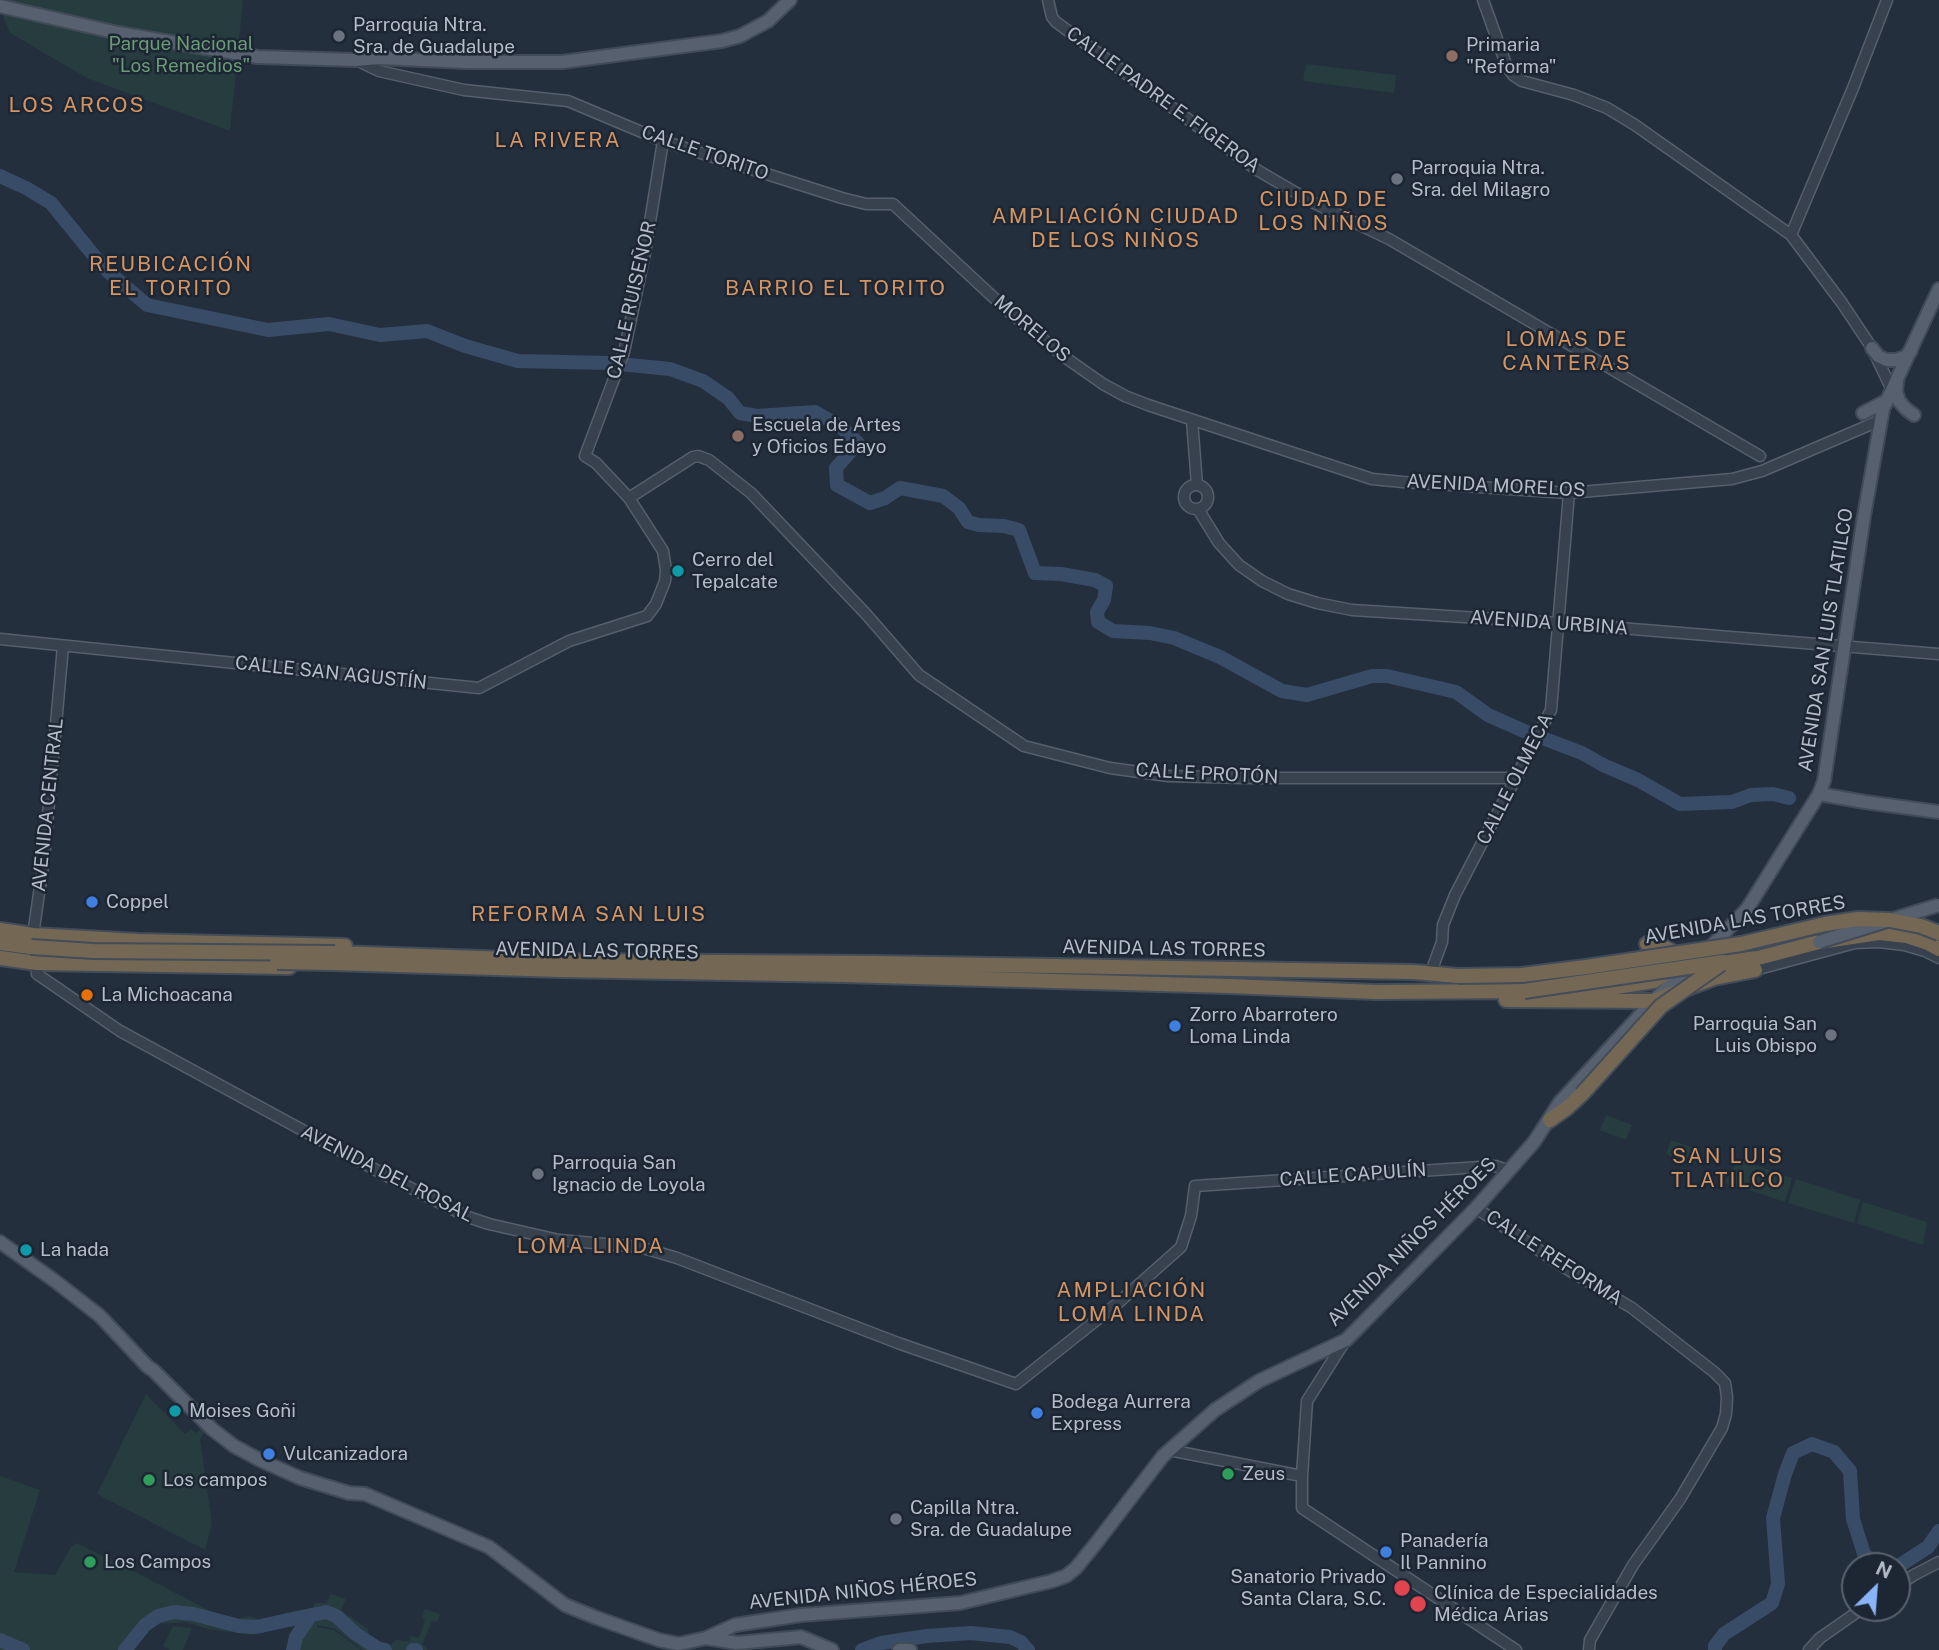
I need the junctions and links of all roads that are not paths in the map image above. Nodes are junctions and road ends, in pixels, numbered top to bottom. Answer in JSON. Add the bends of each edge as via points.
{"nodes":[{"id":1,"x":790,"y":0,"type":"edge"},
{"id":2,"x":1048,"y":0,"type":"edge"},
{"id":3,"x":1483,"y":0,"type":"edge"},
{"id":4,"x":1887,"y":0,"type":"edge"},
{"id":5,"x":0,"y":6,"type":"edge"},
{"id":6,"x":356,"y":60,"type":"junction"},
{"id":7,"x":663,"y":141,"type":"junction"},
{"id":8,"x":893,"y":204,"type":"joint"},
{"id":9,"x":1791,"y":235,"type":"junction"},
{"id":10,"x":1939,"y":289,"type":"edge"},
{"id":11,"x":1872,"y":348,"type":"junction"},
{"id":12,"x":1911,"y":351,"type":"junction"},
{"id":13,"x":1892,"y":390,"type":"junction"},
{"id":14,"x":1863,"y":412,"type":"dead end"},
{"id":15,"x":1914,"y":415,"type":"dead end"},
{"id":16,"x":1192,"y":420,"type":"junction"},
{"id":17,"x":1881,"y":420,"type":"junction"},
{"id":18,"x":1760,"y":456,"type":"dead end"},
{"id":19,"x":1197,"y":485,"type":"junction"},
{"id":20,"x":1569,"y":493,"type":"junction"},
{"id":21,"x":629,"y":498,"type":"junction"},
{"id":22,"x":1198,"y":509,"type":"junction"},
{"id":23,"x":1559,"y":623,"type":"junction"},
{"id":24,"x":0,"y":639,"type":"edge"},
{"id":25,"x":63,"y":646,"type":"junction"},
{"id":26,"x":1846,"y":647,"type":"junction"},
{"id":27,"x":1939,"y":654,"type":"edge"},
{"id":28,"x":1517,"y":778,"type":"junction"},
{"id":29,"x":1819,"y":794,"type":"junction"},
{"id":30,"x":1939,"y":812,"type":"edge"},
{"id":31,"x":1939,"y":905,"type":"edge"},
{"id":32,"x":0,"y":930,"type":"edge"},
{"id":33,"x":1939,"y":933,"type":"edge"},
{"id":34,"x":33,"y":935,"type":"junction"},
{"id":35,"x":1819,"y":942,"type":"junction"},
{"id":36,"x":0,"y":943,"type":"edge"},
{"id":37,"x":1647,"y":944,"type":"dead end"},
{"id":38,"x":1939,"y":948,"type":"edge"},
{"id":39,"x":0,"y":952,"type":"edge"},
{"id":40,"x":0,"y":958,"type":"edge"},
{"id":41,"x":334,"y":958,"type":"junction"},
{"id":42,"x":380,"y":958,"type":"junction"},
{"id":43,"x":1939,"y":958,"type":"edge"},
{"id":44,"x":1723,"y":962,"type":"junction"},
{"id":45,"x":37,"y":963,"type":"junction"},
{"id":46,"x":1755,"y":970,"type":"joint"},
{"id":47,"x":1431,"y":972,"type":"junction"},
{"id":48,"x":1632,"y":985,"type":"junction"},
{"id":49,"x":1527,"y":995,"type":"junction"},
{"id":50,"x":1653,"y":1001,"type":"junction"},
{"id":51,"x":1549,"y":1120,"type":"junction"},
{"id":52,"x":1510,"y":1171,"type":"junction"},
{"id":53,"x":1195,"y":1186,"type":"joint"},
{"id":54,"x":1476,"y":1208,"type":"junction"},
{"id":55,"x":0,"y":1242,"type":"edge"},
{"id":56,"x":1346,"y":1340,"type":"junction"},
{"id":57,"x":1169,"y":1450,"type":"junction"},
{"id":58,"x":1302,"y":1476,"type":"junction"},
{"id":59,"x":1939,"y":1562,"type":"edge"},
{"id":60,"x":1911,"y":1577,"type":"edge"},
{"id":61,"x":1843,"y":1622,"type":"edge"},
{"id":62,"x":706,"y":1638,"type":"junction"},
{"id":63,"x":832,"y":1650,"type":"edge"},
{"id":64,"x":899,"y":1650,"type":"edge"},
{"id":65,"x":910,"y":1650,"type":"edge"},
{"id":66,"x":1516,"y":1650,"type":"edge"},
{"id":67,"x":1589,"y":1650,"type":"edge"},
{"id":68,"x":1809,"y":1650,"type":"edge"}],
"edges":[{"from":1,"to":6,"type":"main road","via":[[768,21],[740,36],[703,44],[562,62]]},
{"from":2,"to":18,"type":"street","name":"CALLE PADRE E. FIGEROA","via":[[1056,22],[1257,170],[1390,239]]},
{"from":3,"to":9,"type":"street","via":[[1514,76],[1607,108]]},
{"from":4,"to":9,"type":"street"},
{"from":5,"to":6,"type":"main road","via":[[118,33],[258,57]]},
{"from":6,"to":7,"type":"street","name":"CALLE TORITO","via":[[379,71],[464,90],[568,101]]},
{"from":7,"to":8,"type":"street","name":"CALLE TORITO","via":[[842,198]]},
{"from":7,"to":21,"type":"street","name":"CALLE RUISEÑOR","via":[[624,352],[585,456]]},
{"from":8,"to":16,"type":"street","name":"MORELOS","via":[[1066,358],[1125,396]]},
{"from":9,"to":11,"type":"street"},
{"from":10,"to":12,"type":"main road","name":"AVENIDA SAN LUIS TLATILCO"},
{"from":11,"to":12,"type":"main road","via":[[1886,360],[1905,357]]},
{"from":11,"to":13,"type":"street"},
{"from":12,"to":13,"type":"main road","name":"AVENIDA SAN LUIS TLATILCO"},
{"from":13,"to":14,"type":"main road"},
{"from":13,"to":15,"type":"main road"},
{"from":13,"to":17,"type":"main road","name":"AVENIDA SAN LUIS TLATILCO"},
{"from":16,"to":19,"type":"street"},
{"from":16,"to":20,"type":"street","name":"AVENIDA MORELOS","via":[[1372,479]]},
{"from":17,"to":20,"type":"street","name":"AVENIDA MORELOS","via":[[1748,476]]},
{"from":17,"to":26,"type":"main road","name":"AVENIDA SAN LUIS TLATILCO"},
{"from":19,"to":22,"type":"street","via":[[1208,495],[1206,505]]},
{"from":19,"to":22,"type":"street","via":[[1188,488],[1184,499],[1190,508]]},
{"from":20,"to":23,"type":"street","name":"CALLE OLMECA"},
{"from":21,"to":25,"type":"street","name":"CALLE SAN AGUSTÍN","via":[[665,560],[662,592],[647,616],[569,641],[479,688]]},
{"from":21,"to":28,"type":"street","name":"CALLE PROTÓN","via":[[693,457],[709,460],[751,493],[919,675],[1024,746],[1110,768],[1168,776]]},
{"from":22,"to":23,"type":"street","name":"AVENIDA URBINA","via":[[1239,565],[1288,594],[1352,610]]},
{"from":23,"to":26,"type":"street","name":"AVENIDA URBINA"},
{"from":23,"to":28,"type":"street","name":"CALLE OLMECA","via":[[1551,710]]},
{"from":24,"to":25,"type":"street","name":"CALLE SAN AGUSTÍN"},
{"from":25,"to":34,"type":"street","name":"AVENIDA CENTRAL"},
{"from":26,"to":27,"type":"street","name":"AVENIDA URBINA"},
{"from":26,"to":29,"type":"main road","name":"AVENIDA SAN LUIS TLATILCO"},
{"from":28,"to":47,"type":"street","name":"CALLE OLMECA","via":[[1455,895]]},
{"from":29,"to":30,"type":"main road"},
{"from":29,"to":50,"type":"main road","name":"AVENIDA SAN LUIS TLATILCO","via":[[1747,909]]},
{"from":31,"to":35,"type":"main road","bridge":true},
{"from":32,"to":34,"type":"highway"},
{"from":33,"to":47,"type":"highway","name":"AVENIDA LAS TORRES","bridge":true,"via":[[1890,920],[1858,919],[1741,944],[1522,975]]},
{"from":34,"to":42,"type":"highway","via":[[351,946]]},
{"from":34,"to":45,"type":"street","name":"AVENIDA CENTRAL"},
{"from":35,"to":38,"type":"highway","name":"AVENIDA LAS TORRES","bridge":true,"via":[[1879,933],[1907,936]]},
{"from":35,"to":44,"type":"highway","name":"AVENIDA LAS TORRES"},
{"from":36,"to":41,"type":"highway","bridge":true,"via":[[93,951]]},
{"from":37,"to":48,"type":"highway","via":[[1672,952],[1670,968],[1654,981]]},
{"from":39,"to":41,"type":"highway","bridge":true,"via":[[86,960]]},
{"from":40,"to":45,"type":"highway"},
{"from":41,"to":42,"type":"highway"},
{"from":42,"to":45,"type":"highway","via":[[356,968]]},
{"from":42,"to":47,"type":"highway","name":"AVENIDA LAS TORRES","via":[[873,963],[893,954],[1022,958],[1044,966]]},
{"from":42,"to":49,"type":"highway","name":"AVENIDA LAS TORRES","via":[[561,971]]},
{"from":43,"to":46,"type":"street","via":[[1905,945],[1855,943]]},
{"from":44,"to":49,"type":"highway","name":"AVENIDA LAS TORRES","bridge":true},
{"from":44,"to":51,"type":"highway","bridge":true,"via":[[1661,1006],[1582,1094]]},
{"from":45,"to":53,"type":"street","name":"AVENIDA DEL ROSAL","via":[[37,974],[120,1031],[468,1217],[559,1240],[640,1247],[677,1258],[1016,1384],[1181,1247]]},
{"from":46,"to":50,"type":"highway","via":[[1714,978]]},
{"from":48,"to":49,"type":"highway"},
{"from":48,"to":50,"type":"highway"},
{"from":49,"to":50,"type":"highway"},
{"from":50,"to":51,"type":"main road","name":"AVENIDA SAN LUIS TLATILCO","via":[[1560,1102]]},
{"from":51,"to":52,"type":"main road","name":"AVENIDA NIÑOS HÉROES"},
{"from":52,"to":53,"type":"street","name":"CALLE CAPULÍN","via":[[1495,1166]]},
{"from":52,"to":54,"type":"main road","name":"AVENIDA NIÑOS HÉROES"},
{"from":54,"to":56,"type":"main road","name":"AVENIDA NIÑOS HÉROES"},
{"from":54,"to":67,"type":"street","name":"CALLE REFORMA","via":[[1632,1308],[1725,1383],[1722,1428],[1633,1565],[1590,1640]]},
{"from":55,"to":62,"type":"main road","via":[[100,1316],[212,1429],[251,1456],[300,1478],[365,1494],[489,1547],[579,1612],[666,1642],[683,1644]]},
{"from":56,"to":57,"type":"main road","name":"AVENIDA NIÑOS HÉROES","via":[[1259,1381],[1215,1410]]},
{"from":56,"to":58,"type":"street","via":[[1307,1401]]},
{"from":57,"to":58,"type":"street"},
{"from":57,"to":62,"type":"main road","name":"AVENIDA NIÑOS HÉROES","via":[[1085,1557],[1063,1578],[952,1604],[738,1624]]},
{"from":58,"to":66,"type":"street","via":[[1302,1508]]},
{"from":59,"to":60,"type":"street"},
{"from":61,"to":68,"type":"street"},
{"from":62,"to":63,"type":"main road","via":[[740,1643],[801,1637]]},
{"from":64,"to":65,"type":"main road"}]}
